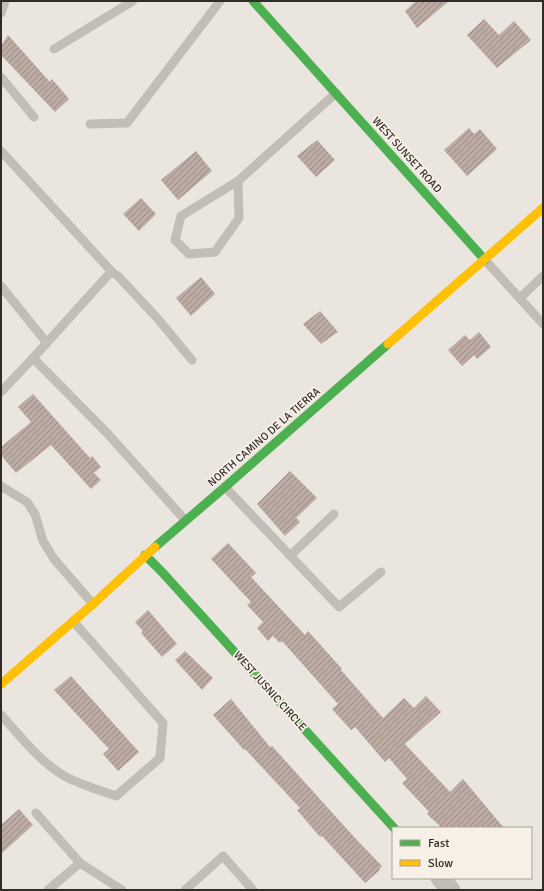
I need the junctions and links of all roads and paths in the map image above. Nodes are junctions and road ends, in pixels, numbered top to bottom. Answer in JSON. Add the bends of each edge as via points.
{"nodes":[{"id":1,"x":5,"y":1,"type":"edge"},
{"id":2,"x":133,"y":1,"type":"edge"},
{"id":3,"x":220,"y":1,"type":"edge"},
{"id":4,"x":253,"y":1,"type":"edge"},
{"id":5,"x":1,"y":13,"type":"edge"},
{"id":6,"x":54,"y":49,"type":"dead end"},
{"id":7,"x":1,"y":76,"type":"edge"},
{"id":8,"x":336,"y":93,"type":"junction"},
{"id":9,"x":34,"y":117,"type":"dead end"},
{"id":10,"x":90,"y":124,"type":"dead end"},
{"id":11,"x":1,"y":151,"type":"edge"},
{"id":12,"x":238,"y":181,"type":"junction"},
{"id":13,"x":543,"y":208,"type":"edge"},
{"id":14,"x":485,"y":260,"type":"junction"},
{"id":15,"x":113,"y":273,"type":"junction"},
{"id":16,"x":543,"y":276,"type":"edge"},
{"id":17,"x":1,"y":286,"type":"edge"},
{"id":18,"x":520,"y":298,"type":"junction"},
{"id":19,"x":543,"y":324,"type":"edge"},
{"id":20,"x":47,"y":343,"type":"junction"},
{"id":21,"x":33,"y":358,"type":"junction"},
{"id":22,"x":192,"y":360,"type":"dead end"},
{"id":23,"x":1,"y":392,"type":"edge"},
{"id":24,"x":1,"y":486,"type":"edge"},
{"id":25,"x":226,"y":487,"type":"junction"},
{"id":26,"x":334,"y":514,"type":"dead end"},
{"id":27,"x":185,"y":520,"type":"junction"},
{"id":28,"x":145,"y":555,"type":"junction"},
{"id":29,"x":290,"y":556,"type":"junction"},
{"id":30,"x":381,"y":572,"type":"dead end"},
{"id":31,"x":93,"y":604,"type":"junction"},
{"id":32,"x":74,"y":621,"type":"junction"},
{"id":33,"x":1,"y":684,"type":"edge"},
{"id":34,"x":1,"y":714,"type":"edge"},
{"id":35,"x":36,"y":813,"type":"dead end"},
{"id":36,"x":393,"y":827,"type":"edge"},
{"id":37,"x":80,"y":863,"type":"junction"},
{"id":38,"x":441,"y":879,"type":"edge"},
{"id":39,"x":48,"y":890,"type":"edge"},
{"id":40,"x":122,"y":890,"type":"edge"},
{"id":41,"x":185,"y":890,"type":"edge"},
{"id":42,"x":253,"y":890,"type":"edge"},
{"id":43,"x":451,"y":890,"type":"edge"}],
"edges":[{"from":1,"to":5,"type":"lane"},
{"from":2,"to":6,"type":"lane"},
{"from":3,"to":10,"type":"lane","via":[[127,123]]},
{"from":4,"to":8,"type":"street","name":"WEST SUNSET ROAD"},
{"from":7,"to":9,"type":"lane"},
{"from":8,"to":12,"type":"lane"},
{"from":8,"to":14,"type":"street","name":"WEST SUNSET ROAD"},
{"from":11,"to":15,"type":"lane"},
{"from":12,"to":12,"type":"lane","via":[[239,218],[215,252],[189,254],[175,240],[181,216]]},
{"from":13,"to":14,"type":"street","name":"NORTH CAMINO DE LA TIERRA"},
{"from":14,"to":18,"type":"lane","name":"WEST SUNSET ROAD"},
{"from":14,"to":25,"type":"street","name":"NORTH CAMINO DE LA TIERRA"},
{"from":15,"to":20,"type":"lane","via":[[109,274]]},
{"from":15,"to":22,"type":"lane","via":[[153,314]]},
{"from":16,"to":18,"type":"lane"},
{"from":17,"to":20,"type":"lane"},
{"from":18,"to":19,"type":"lane","name":"WEST SUNSET ROAD"},
{"from":20,"to":21,"type":"lane"},
{"from":21,"to":23,"type":"lane"},
{"from":21,"to":27,"type":"lane","via":[[108,434]]},
{"from":24,"to":31,"type":"lane","via":[[27,502],[35,514],[43,541],[54,559]]},
{"from":25,"to":27,"type":"street","name":"NORTH CAMINO DE LA TIERRA"},
{"from":25,"to":29,"type":"lane"},
{"from":26,"to":29,"type":"lane"},
{"from":27,"to":28,"type":"street","name":"NORTH CAMINO DE LA TIERRA"},
{"from":28,"to":31,"type":"street","name":"NORTH CAMINO DE LA TIERRA"},
{"from":28,"to":36,"type":"street","name":"WEST JUSNIC CIRCLE"},
{"from":29,"to":30,"type":"lane","via":[[339,607]]},
{"from":31,"to":32,"type":"street","name":"NORTH CAMINO DE LA TIERRA"},
{"from":32,"to":33,"type":"street","name":"NORTH CAMINO DE LA TIERRA"},
{"from":32,"to":34,"type":"lane","via":[[162,723],[160,758],[116,796],[86,786],[50,765]]},
{"from":35,"to":37,"type":"lane"},
{"from":37,"to":39,"type":"lane"},
{"from":37,"to":40,"type":"lane"},
{"from":38,"to":43,"type":"street"},
{"from":41,"to":42,"type":"lane","via":[[223,856]]}]}
